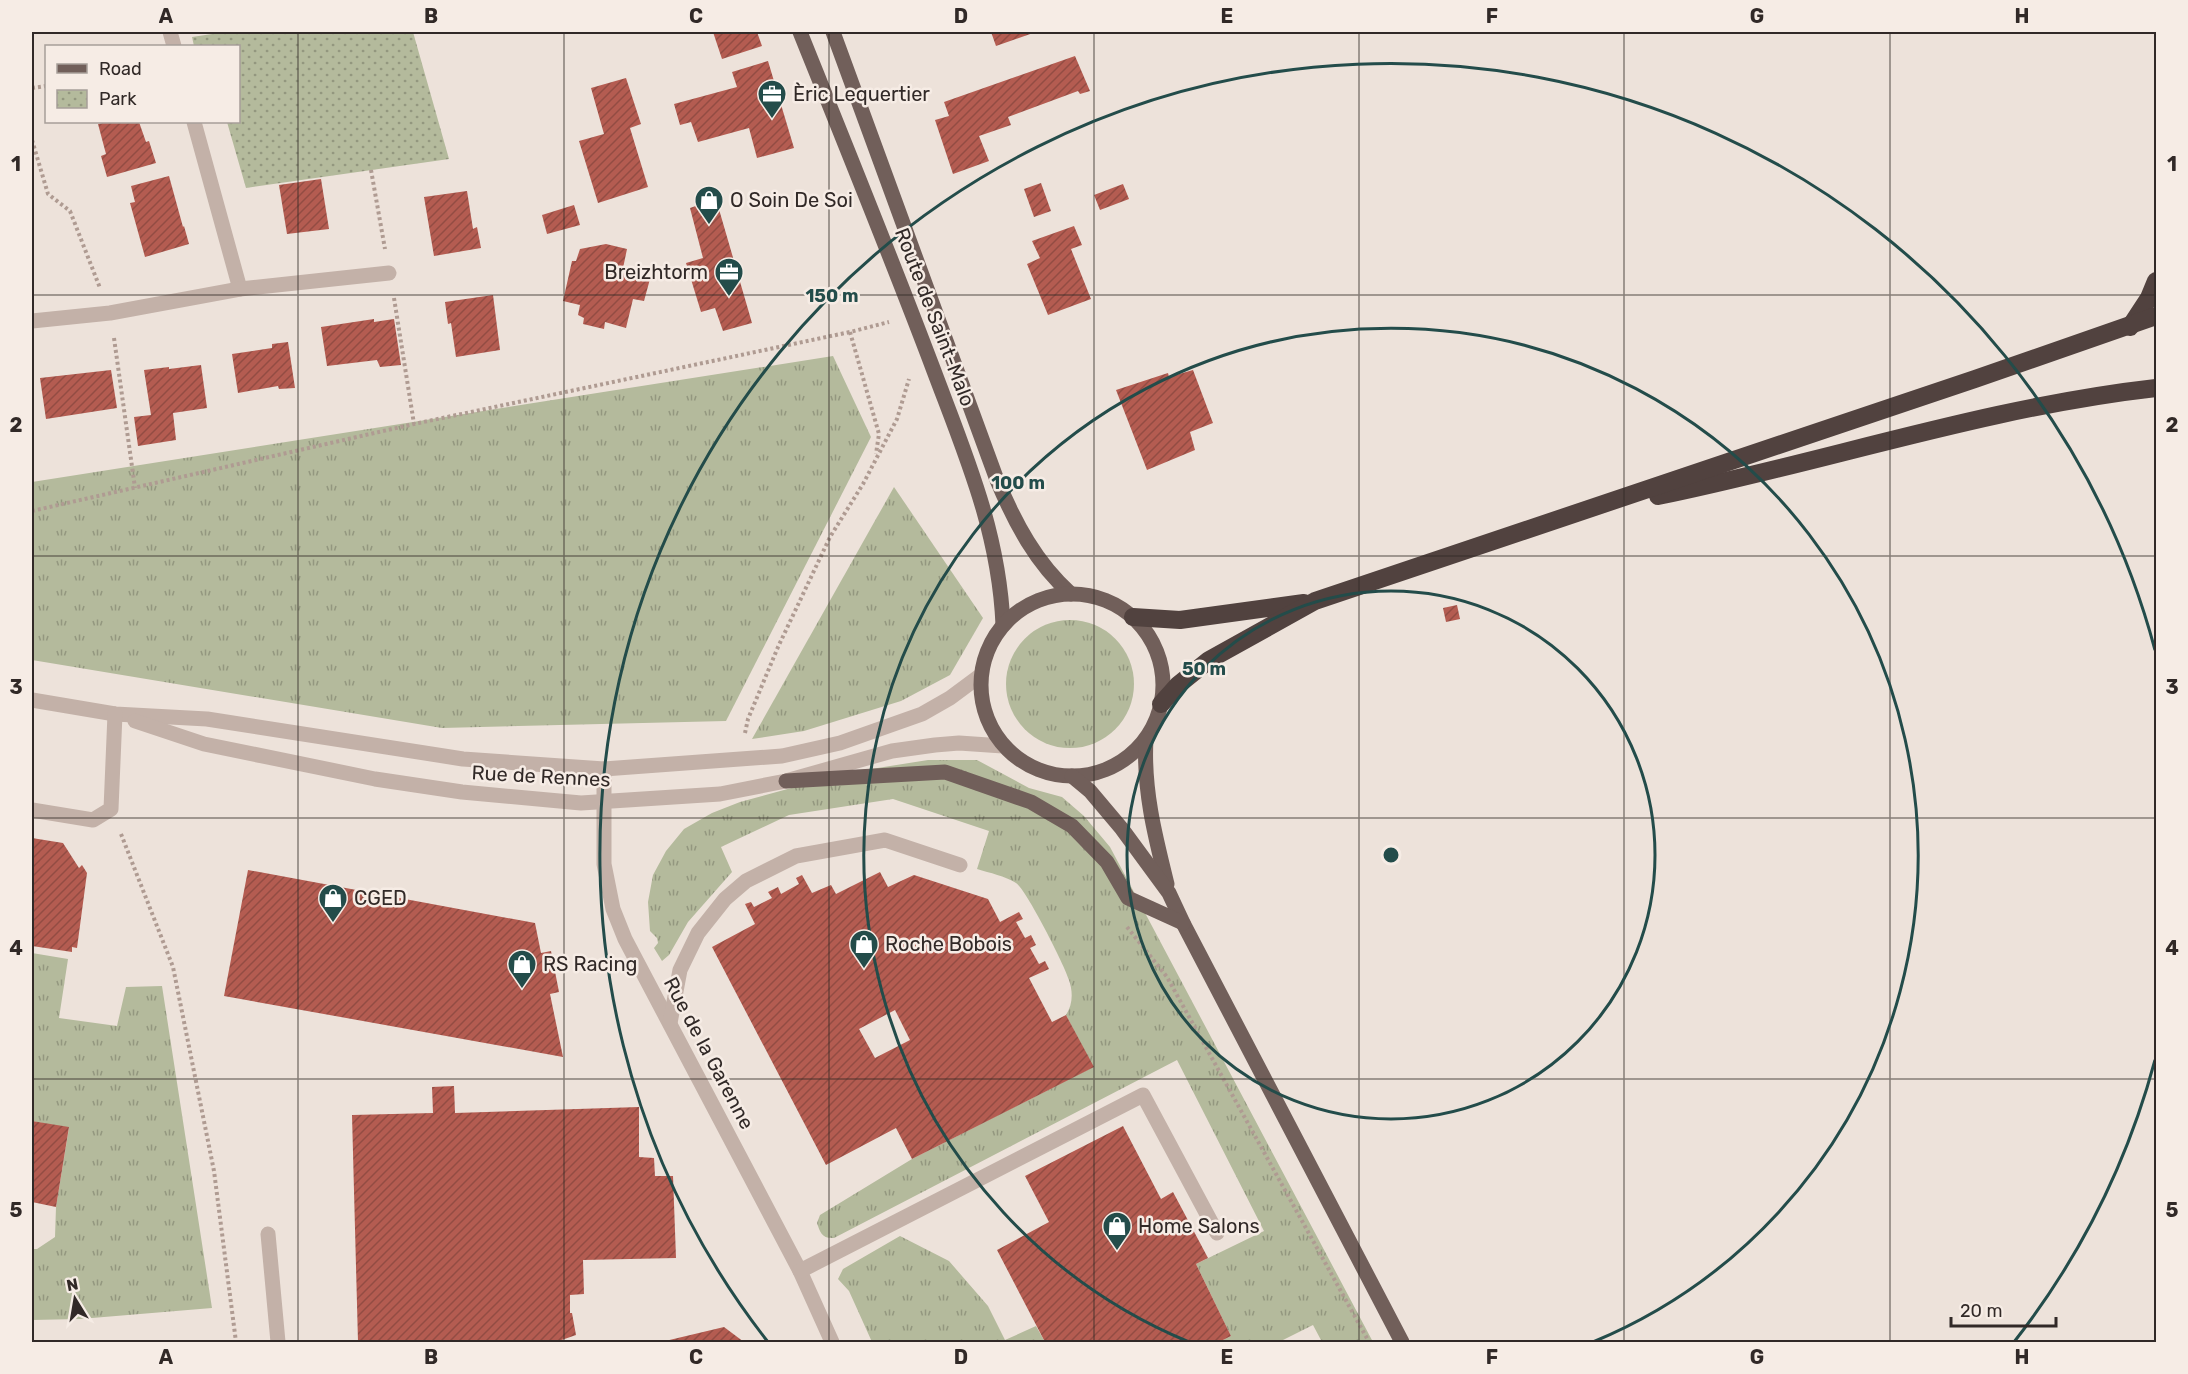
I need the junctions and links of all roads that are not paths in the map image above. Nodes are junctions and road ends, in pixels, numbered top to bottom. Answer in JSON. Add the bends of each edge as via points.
{"nodes":[{"id":1,"x":800,"y":32,"type":"edge"},
{"id":2,"x":833,"y":32,"type":"edge"},
{"id":3,"x":194,"y":123,"type":"edge"},
{"id":4,"x":389,"y":273,"type":"dead end"},
{"id":5,"x":2157,"y":281,"type":"edge"},
{"id":6,"x":240,"y":290,"type":"junction"},
{"id":7,"x":2157,"y":316,"type":"edge"},
{"id":8,"x":32,"y":321,"type":"edge"},
{"id":9,"x":2130,"y":327,"type":"junction"},
{"id":10,"x":2157,"y":388,"type":"edge"},
{"id":11,"x":1583,"y":511,"type":"junction"},
{"id":12,"x":1071,"y":594,"type":"junction"},
{"id":13,"x":1315,"y":601,"type":"junction"},
{"id":14,"x":1133,"y":617,"type":"junction"},
{"id":15,"x":1003,"y":625,"type":"junction"},
{"id":16,"x":981,"y":675,"type":"junction"},
{"id":17,"x":32,"y":700,"type":"edge"},
{"id":18,"x":1161,"y":704,"type":"junction"},
{"id":19,"x":115,"y":714,"type":"junction"},
{"id":20,"x":1146,"y":739,"type":"junction"},
{"id":21,"x":1003,"y":746,"type":"junction"},
{"id":22,"x":604,"y":769,"type":"junction"},
{"id":23,"x":1072,"y":777,"type":"junction"},
{"id":24,"x":786,"y":781,"type":"junction"},
{"id":25,"x":604,"y":802,"type":"junction"},
{"id":26,"x":32,"y":810,"type":"edge"},
{"id":27,"x":960,"y":865,"type":"dead end"},
{"id":28,"x":1169,"y":893,"type":"junction"},
{"id":29,"x":1183,"y":923,"type":"junction"},
{"id":30,"x":670,"y":1023,"type":"junction"},
{"id":31,"x":1217,"y":1233,"type":"dead end"},
{"id":32,"x":268,"y":1234,"type":"dead end"},
{"id":33,"x":800,"y":1271,"type":"junction"},
{"id":34,"x":278,"y":1342,"type":"edge"},
{"id":35,"x":832,"y":1342,"type":"edge"},
{"id":36,"x":1402,"y":1342,"type":"edge"}],
"edges":[{"from":1,"to":15,"type":"main road","name":"Route de Saint-Malo","via":[[913,315],[987,518]]},
{"from":2,"to":12,"type":"main road","name":"Route de Saint-Malo","via":[[997,480],[1027,542],[1053,578]]},
{"from":3,"to":6,"type":"street"},
{"from":4,"to":6,"type":"street"},
{"from":5,"to":9,"type":"highway"},
{"from":6,"to":8,"type":"street","via":[[110,313]]},
{"from":7,"to":9,"type":"highway"},
{"from":9,"to":11,"type":"highway"},
{"from":10,"to":11,"type":"highway","via":[[2077,398],[1989,416],[1727,482]]},
{"from":11,"to":13,"type":"highway"},
{"from":12,"to":14,"type":"main road","via":[[1104,600]]},
{"from":12,"to":15,"type":"main road","via":[[1034,602]]},
{"from":13,"to":14,"type":"highway","via":[[1180,620]]},
{"from":13,"to":18,"type":"highway","via":[[1209,660]]},
{"from":14,"to":18,"type":"main road","via":[[1159,657],[1163,680]]},
{"from":15,"to":16,"type":"main road","via":[[992,640]]},
{"from":16,"to":21,"type":"main road","via":[[984,713]]},
{"from":16,"to":22,"type":"street","name":"Rue de Rennes","via":[[922,714],[840,743],[746,760]]},
{"from":17,"to":19,"type":"street","name":"Rue de Rennes"},
{"from":18,"to":20,"type":"main road"},
{"from":19,"to":22,"type":"street","name":"Rue de Rennes","via":[[207,719],[463,759]]},
{"from":19,"to":25,"type":"street","name":"Rue de Rennes","via":[[204,744],[375,779],[532,800]]},
{"from":19,"to":26,"type":"street","via":[[111,808],[93,820]]},
{"from":20,"to":23,"type":"main road","via":[[1113,767]]},
{"from":20,"to":28,"type":"main road","via":[[1144,765],[1151,818]]},
{"from":21,"to":23,"type":"main road","via":[[1034,768]]},
{"from":21,"to":24,"type":"street","name":"Rue de Rennes","via":[[951,744],[892,751]]},
{"from":22,"to":25,"type":"street","name":"Rue de la Garenne"},
{"from":23,"to":28,"type":"main road","via":[[1097,799]]},
{"from":24,"to":25,"type":"street","name":"Rue de Rennes","via":[[720,794]]},
{"from":24,"to":29,"type":"main road","via":[[945,772],[1031,802],[1072,826],[1107,862],[1128,898]]},
{"from":25,"to":30,"type":"street","name":"Rue de la Garenne","via":[[604,864],[613,909]]},
{"from":27,"to":30,"type":"street","via":[[885,840],[796,856],[746,881],[725,899],[698,933],[680,970]]},
{"from":28,"to":29,"type":"main road"},
{"from":29,"to":36,"type":"main road"},
{"from":30,"to":33,"type":"street","name":"Rue de la Garenne"},
{"from":31,"to":33,"type":"street","via":[[1143,1095]]},
{"from":32,"to":34,"type":"street"},
{"from":33,"to":35,"type":"street","name":"Rue de la Garenne"}]}
